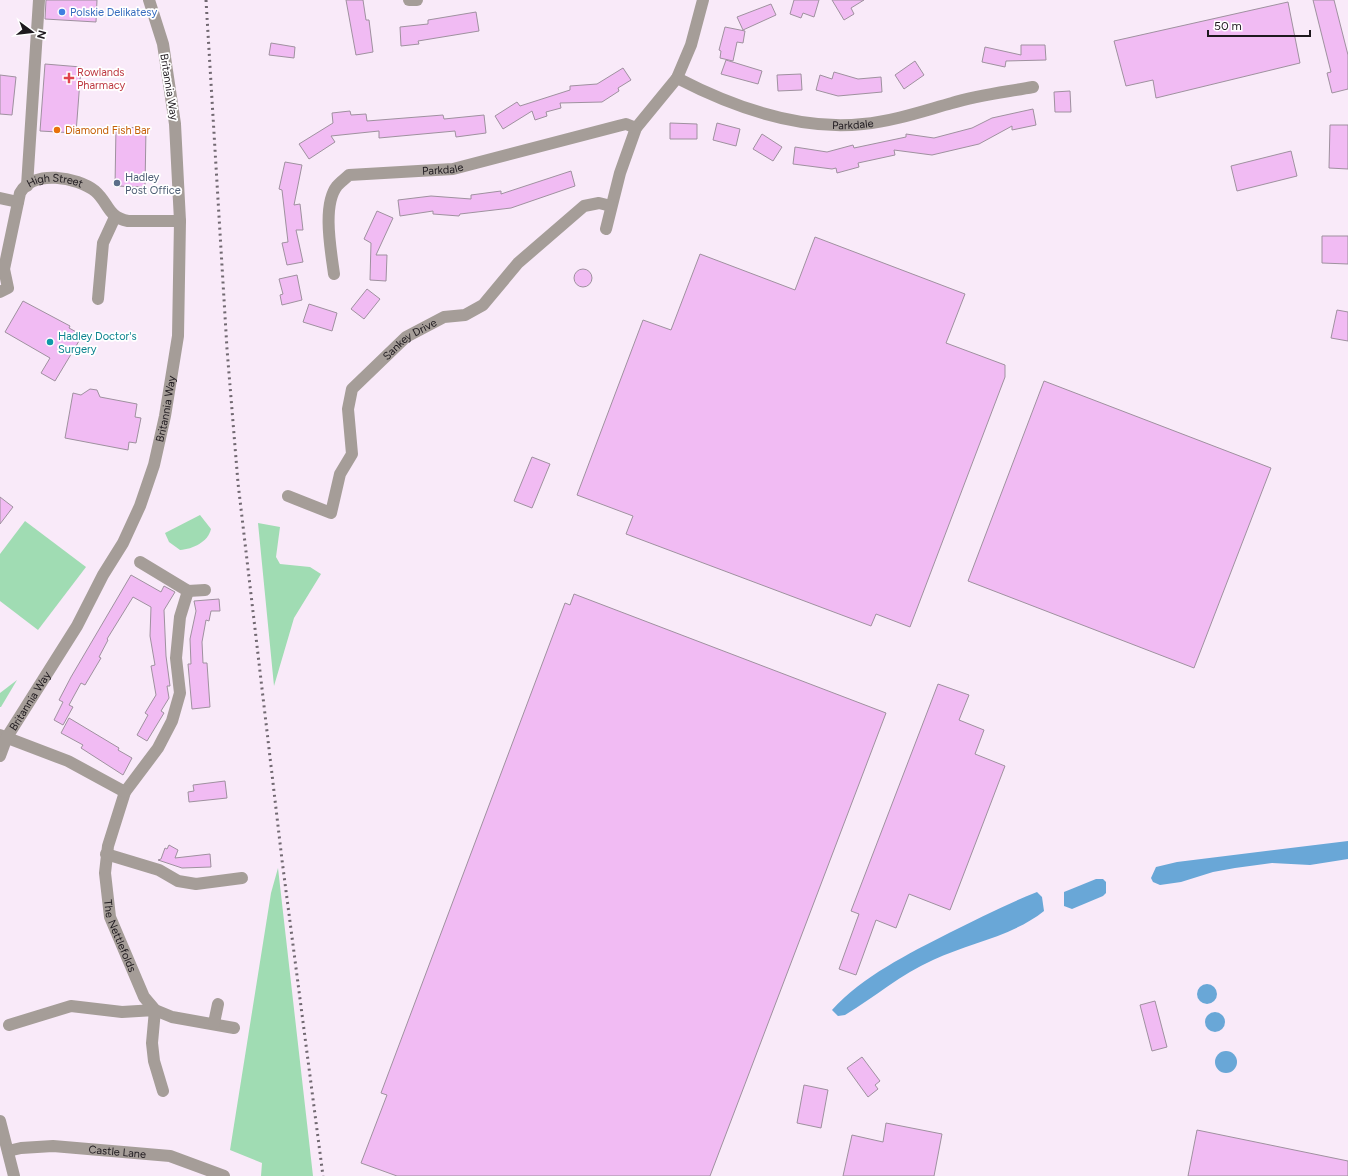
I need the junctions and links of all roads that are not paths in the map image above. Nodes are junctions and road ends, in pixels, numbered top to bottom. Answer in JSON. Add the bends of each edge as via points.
{"nodes":[{"id":1,"x":39,"y":0,"type":"edge"},
{"id":2,"x":148,"y":0,"type":"edge"},
{"id":3,"x":409,"y":0,"type":"edge"},
{"id":4,"x":417,"y":0,"type":"edge"},
{"id":5,"x":703,"y":0,"type":"edge"},
{"id":6,"x":677,"y":78,"type":"junction"},
{"id":7,"x":1032,"y":87,"type":"dead end"},
{"id":8,"x":636,"y":128,"type":"junction"},
{"id":9,"x":27,"y":186,"type":"junction"},
{"id":10,"x":0,"y":198,"type":"edge"},
{"id":11,"x":18,"y":202,"type":"junction"},
{"id":12,"x":611,"y":206,"type":"junction"},
{"id":13,"x":115,"y":217,"type":"junction"},
{"id":14,"x":180,"y":221,"type":"junction"},
{"id":15,"x":606,"y":229,"type":"dead end"},
{"id":16,"x":334,"y":274,"type":"dead end"},
{"id":17,"x":0,"y":292,"type":"edge"},
{"id":18,"x":98,"y":299,"type":"dead end"},
{"id":19,"x":288,"y":496,"type":"dead end"},
{"id":20,"x":140,"y":562,"type":"dead end"},
{"id":21,"x":205,"y":590,"type":"dead end"},
{"id":22,"x":188,"y":591,"type":"junction"},
{"id":23,"x":3,"y":736,"type":"edge"},
{"id":24,"x":0,"y":756,"type":"edge"},
{"id":25,"x":125,"y":792,"type":"junction"},
{"id":26,"x":106,"y":854,"type":"junction"},
{"id":27,"x":242,"y":878,"type":"dead end"},
{"id":28,"x":218,"y":1004,"type":"dead end"},
{"id":29,"x":155,"y":1010,"type":"junction"},
{"id":30,"x":214,"y":1023,"type":"junction"},
{"id":31,"x":9,"y":1025,"type":"dead end"},
{"id":32,"x":234,"y":1028,"type":"dead end"},
{"id":33,"x":162,"y":1091,"type":"dead end"},
{"id":34,"x":0,"y":1121,"type":"edge"},
{"id":35,"x":8,"y":1151,"type":"junction"},
{"id":36,"x":14,"y":1176,"type":"edge"},
{"id":37,"x":224,"y":1176,"type":"edge"}],
"edges":[{"from":1,"to":9,"type":"street"},
{"from":2,"to":14,"type":"street","name":"Britannia Way","via":[[163,44],[175,124]]},
{"from":3,"to":4,"type":"street"},
{"from":5,"to":6,"type":"street","via":[[691,45]]},
{"from":6,"to":7,"type":"street","name":"Parkdale","via":[[744,108],[816,125],[862,124],[889,120],[967,99]]},
{"from":6,"to":8,"type":"street"},
{"from":8,"to":12,"type":"street"},
{"from":8,"to":16,"type":"street","name":"Parkdale","via":[[626,124],[453,168],[349,176],[337,186],[330,202]]},
{"from":9,"to":11,"type":"street","name":"High Street","via":[[20,193]]},
{"from":9,"to":13,"type":"street","name":"High Street","via":[[45,178],[78,182],[97,192]]},
{"from":10,"to":11,"type":"street"},
{"from":11,"to":17,"type":"street","name":"High Street","via":[[4,269],[8,288]]},
{"from":12,"to":15,"type":"street"},
{"from":12,"to":19,"type":"street","name":"Sankey Drive","via":[[598,203],[584,206],[518,262],[483,305],[465,315],[444,316],[406,337],[352,389],[348,410],[352,454],[340,474],[331,513]]},
{"from":13,"to":14,"type":"street","via":[[128,221]]},
{"from":13,"to":18,"type":"street","via":[[103,243]]},
{"from":14,"to":23,"type":"street","name":"Britannia Way","via":[[178,336],[165,416],[154,465],[140,506],[123,543],[76,626]]},
{"from":20,"to":22,"type":"street"},
{"from":21,"to":22,"type":"street"},
{"from":22,"to":25,"type":"street","name":"The Nettlefolds","via":[[180,617],[176,658],[180,693],[172,721],[158,748]]},
{"from":23,"to":24,"type":"street","name":"Britannia Way"},
{"from":23,"to":25,"type":"street","via":[[68,761]]},
{"from":25,"to":26,"type":"street","name":"The Nettlefolds"},
{"from":26,"to":27,"type":"street","via":[[159,870],[178,881],[196,884]]},
{"from":26,"to":29,"type":"street","name":"The Nettlefolds","via":[[105,873],[110,917],[144,996]]},
{"from":28,"to":30,"type":"street"},
{"from":29,"to":30,"type":"street","via":[[172,1017]]},
{"from":29,"to":31,"type":"street","via":[[122,1012],[71,1006]]},
{"from":29,"to":33,"type":"street","via":[[152,1043]]},
{"from":30,"to":32,"type":"street"},
{"from":34,"to":35,"type":"street"},
{"from":35,"to":36,"type":"street"},
{"from":35,"to":37,"type":"street","name":"Castle Lane","via":[[53,1146],[170,1156]]}]}
